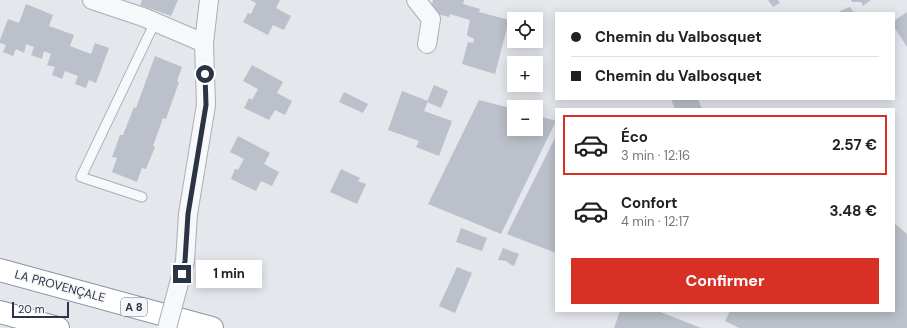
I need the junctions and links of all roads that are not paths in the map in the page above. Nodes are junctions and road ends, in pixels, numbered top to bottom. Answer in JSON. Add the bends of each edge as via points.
{"nodes":[{"id":1,"x":209,"y":0,"type":"edge"},
{"id":2,"x":416,"y":0,"type":"edge"},
{"id":3,"x":100,"y":1,"type":"edge"},
{"id":4,"x":155,"y":22,"type":"junction"},
{"id":5,"x":204,"y":43,"type":"junction"},
{"id":6,"x":427,"y":44,"type":"dead end"},
{"id":7,"x":142,"y":197,"type":"dead end"},
{"id":8,"x":0,"y":261,"type":"edge"},
{"id":9,"x":0,"y":270,"type":"edge"},
{"id":10,"x":57,"y":286,"type":"junction"},
{"id":11,"x":0,"y":312,"type":"edge"},
{"id":12,"x":58,"y":328,"type":"edge"},
{"id":13,"x":167,"y":328,"type":"edge"},
{"id":14,"x":212,"y":328,"type":"edge"}],
"edges":[{"from":1,"to":5,"type":"street"},
{"from":2,"to":6,"type":"street","via":[[431,19]]},
{"from":3,"to":4,"type":"street"},
{"from":4,"to":5,"type":"street"},
{"from":4,"to":7,"type":"lane","via":[[80,177]]},
{"from":5,"to":13,"type":"street","bridge":true,"via":[[206,105],[188,214],[185,261]]},
{"from":8,"to":10,"type":"highway"},
{"from":9,"to":10,"type":"highway","name":"LA PROVENÇALE","number":"A 8"},
{"from":10,"to":14,"type":"highway","name":"LA PROVENÇALE","number":"A 8"},
{"from":11,"to":12,"type":"highway"}]}
